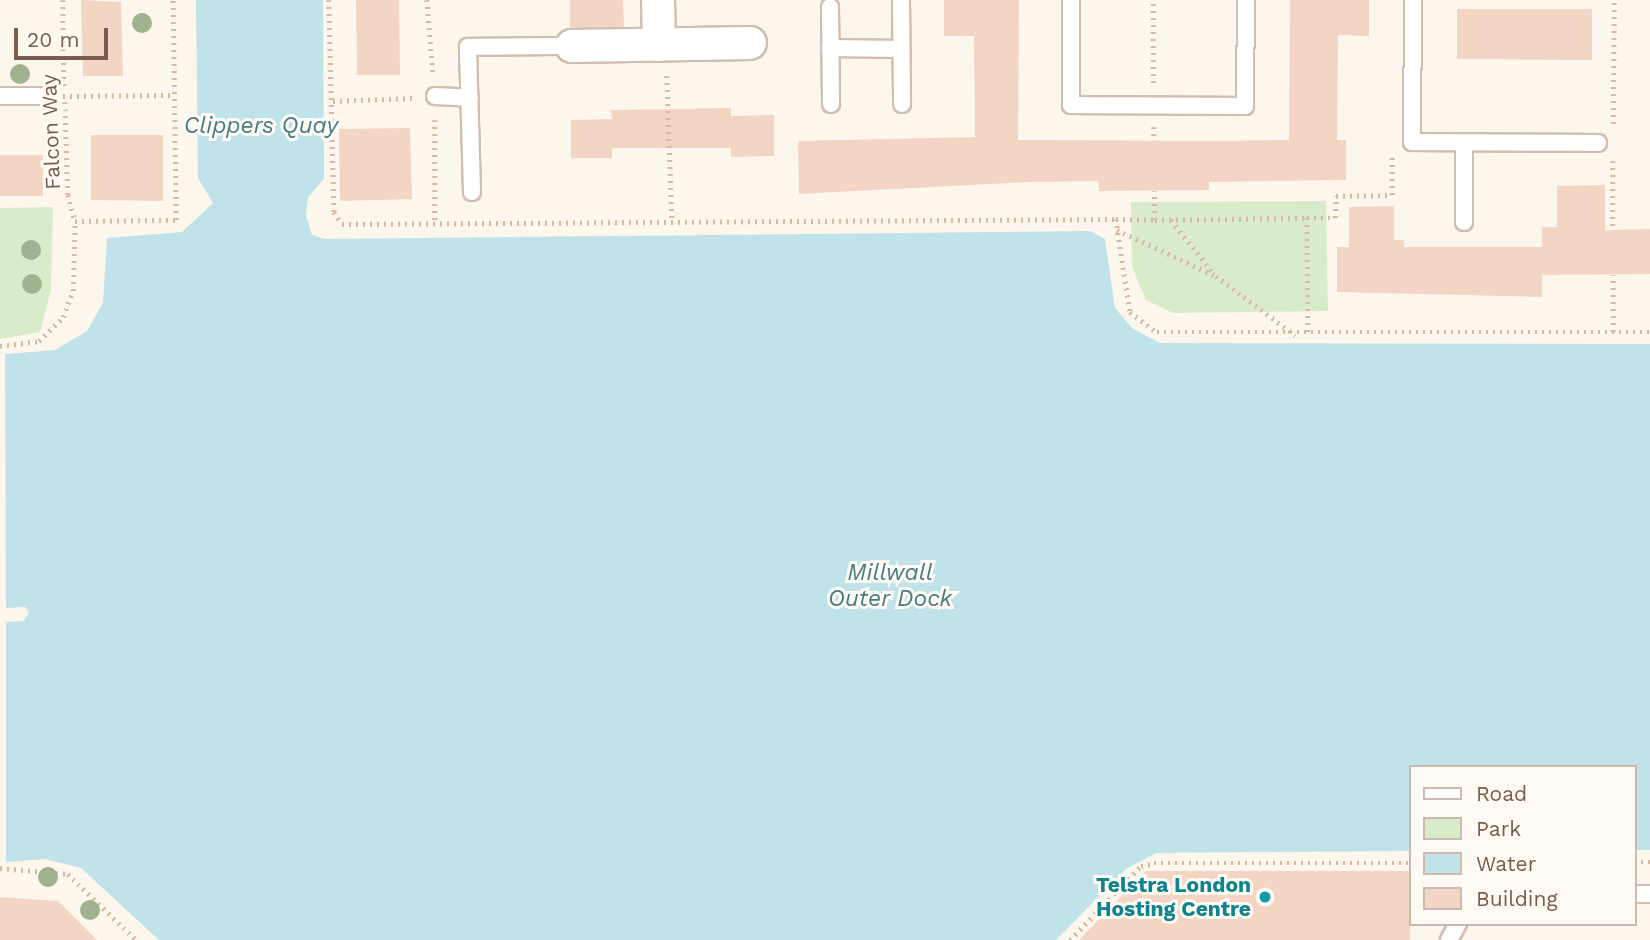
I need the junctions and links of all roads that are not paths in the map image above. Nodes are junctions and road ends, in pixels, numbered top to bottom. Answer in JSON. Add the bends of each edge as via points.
{"nodes":[{"id":1,"x":658,"y":0,"type":"edge"},
{"id":2,"x":901,"y":0,"type":"edge"},
{"id":3,"x":1071,"y":0,"type":"edge"},
{"id":4,"x":1246,"y":0,"type":"edge"},
{"id":5,"x":1413,"y":0,"type":"edge"},
{"id":6,"x":830,"y":7,"type":"dead end"},
{"id":7,"x":750,"y":43,"type":"dead end"},
{"id":8,"x":659,"y":45,"type":"junction"},
{"id":9,"x":572,"y":46,"type":"joint"},
{"id":10,"x":830,"y":48,"type":"junction"},
{"id":11,"x":901,"y":49,"type":"junction"},
{"id":12,"x":0,"y":96,"type":"edge"},
{"id":13,"x":41,"y":96,"type":"dead end"},
{"id":14,"x":435,"y":96,"type":"road end"},
{"id":15,"x":470,"y":97,"type":"junction"},
{"id":16,"x":902,"y":103,"type":"dead end"},
{"id":17,"x":831,"y":104,"type":"dead end"},
{"id":18,"x":1464,"y":143,"type":"junction"},
{"id":19,"x":1598,"y":143,"type":"dead end"},
{"id":20,"x":472,"y":192,"type":"dead end"},
{"id":21,"x":1464,"y":222,"type":"dead end"}],
"edges":[{"from":1,"to":8,"type":"street"},
{"from":2,"to":11,"type":"lane"},
{"from":3,"to":4,"type":"lane","via":[[1070,105],[1245,106]]},
{"from":5,"to":18,"type":"lane","via":[[1412,142]]},
{"from":6,"to":10,"type":"lane"},
{"from":7,"to":8,"type":"street"},
{"from":8,"to":9,"type":"street"},
{"from":9,"to":15,"type":"lane","via":[[468,47]]},
{"from":10,"to":11,"type":"lane"},
{"from":10,"to":17,"type":"lane"},
{"from":11,"to":16,"type":"lane"},
{"from":12,"to":13,"type":"lane"},
{"from":14,"to":15,"type":"lane"},
{"from":15,"to":20,"type":"lane"},
{"from":18,"to":19,"type":"lane"},
{"from":18,"to":21,"type":"lane"}]}
